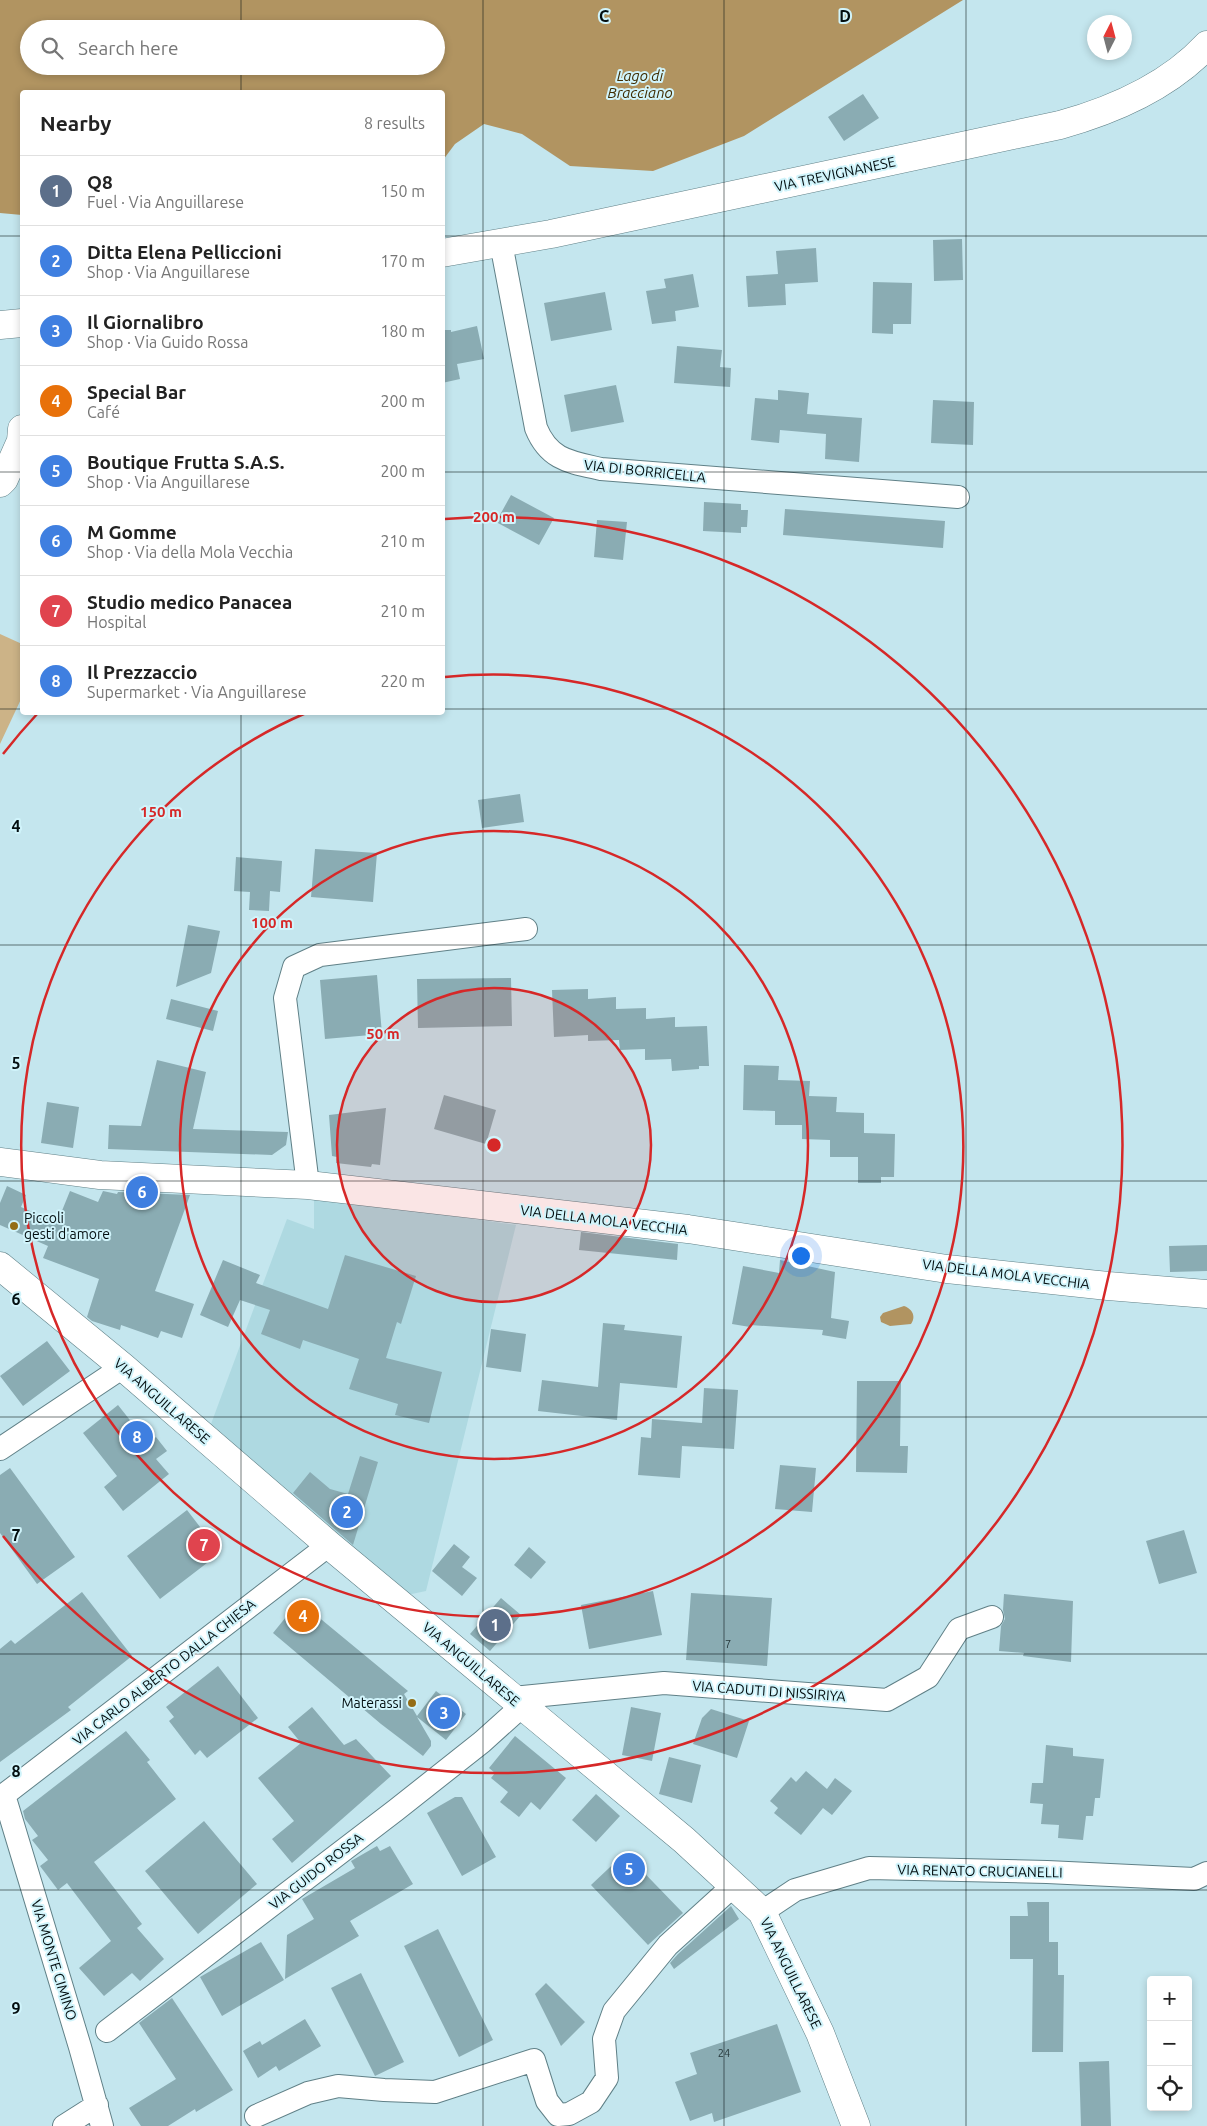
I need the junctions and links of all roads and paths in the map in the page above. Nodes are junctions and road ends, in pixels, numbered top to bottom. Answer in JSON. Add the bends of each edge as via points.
{"nodes":[{"id":1,"x":1207,"y":45,"type":"edge"},
{"id":2,"x":501,"y":243,"type":"junction"},
{"id":3,"x":445,"y":252,"type":"edge"},
{"id":4,"x":20,"y":323,"type":"edge"},
{"id":5,"x":0,"y":326,"type":"edge"},
{"id":6,"x":20,"y":443,"type":"edge"},
{"id":7,"x":0,"y":483,"type":"edge"},
{"id":8,"x":958,"y":497,"type":"dead end"},
{"id":9,"x":526,"y":929,"type":"dead end"},
{"id":10,"x":0,"y":1162,"type":"edge"},
{"id":11,"x":308,"y":1185,"type":"junction"},
{"id":12,"x":0,"y":1266,"type":"edge"},
{"id":13,"x":1207,"y":1294,"type":"edge"},
{"id":14,"x":123,"y":1367,"type":"junction"},
{"id":15,"x":0,"y":1449,"type":"edge"},
{"id":16,"x":329,"y":1545,"type":"junction"},
{"id":17,"x":992,"y":1617,"type":"dead end"},
{"id":18,"x":517,"y":1702,"type":"junction"},
{"id":19,"x":2,"y":1797,"type":"edge"},
{"id":20,"x":1207,"y":1873,"type":"edge"},
{"id":21,"x":734,"y":1886,"type":"junction"},
{"id":22,"x":762,"y":1912,"type":"junction"},
{"id":23,"x":107,"y":2031,"type":"dead end"},
{"id":24,"x":99,"y":2115,"type":"edge"},
{"id":25,"x":256,"y":2116,"type":"dead end"},
{"id":26,"x":64,"y":2126,"type":"edge"},
{"id":27,"x":856,"y":2126,"type":"edge"}],
"edges":[{"from":1,"to":2,"type":"main road","name":"VIA TREVIGNANESE","via":[[1181,70],[1148,91],[1067,123]]},
{"from":2,"to":3,"type":"main road","name":"VIA TREVIGNANESE"},
{"from":2,"to":8,"type":"street","name":"VIA DI BORRICELLA","via":[[536,428],[542,442],[554,454],[572,463],[616,471]]},
{"from":4,"to":5,"type":"main road"},
{"from":6,"to":7,"type":"main road"},
{"from":9,"to":11,"type":"street","via":[[320,955],[294,967],[284,998]]},
{"from":10,"to":11,"type":"main road","name":"VIA DELLA MOLA VECCHIA","via":[[100,1175]]},
{"from":11,"to":13,"type":"main road","name":"VIA DELLA MOLA VECCHIA","via":[[688,1229],[947,1269]]},
{"from":12,"to":14,"type":"main road","name":"VIA ANGUILLARESE"},
{"from":14,"to":15,"type":"street"},
{"from":14,"to":16,"type":"main road","name":"VIA ANGUILLARESE"},
{"from":16,"to":18,"type":"main road","name":"VIA ANGUILLARESE"},
{"from":16,"to":19,"type":"street","name":"VIA CARLO ALBERTO DALLA CHIESA"},
{"from":17,"to":18,"type":"street","name":"VIA CADUTI DI NISSIRIYA","via":[[959,1629],[928,1677],[887,1700],[664,1682]]},
{"from":18,"to":21,"type":"main road","name":"VIA ANGUILLARESE","via":[[684,1840]]},
{"from":18,"to":23,"type":"street","name":"VIA GUIDO ROSSA","via":[[482,1742]]},
{"from":19,"to":24,"type":"street","name":"VIA MONTE CIMINO"},
{"from":20,"to":22,"type":"street","name":"VIA RENATO CRUCIANELLI","via":[[1194,1879],[869,1868],[795,1890]]},
{"from":21,"to":22,"type":"main road","name":"VIA ANGUILLARESE"},
{"from":21,"to":25,"type":"street","via":[[668,1945],[614,2011],[604,2038],[607,2078],[591,2102],[569,2114],[558,2115],[547,2100],[534,2060],[435,2092],[338,2086],[308,2092]]},
{"from":22,"to":27,"type":"main road","name":"VIA ANGUILLARESE","via":[[820,2033]]},
{"from":24,"to":26,"type":"street"}]}
